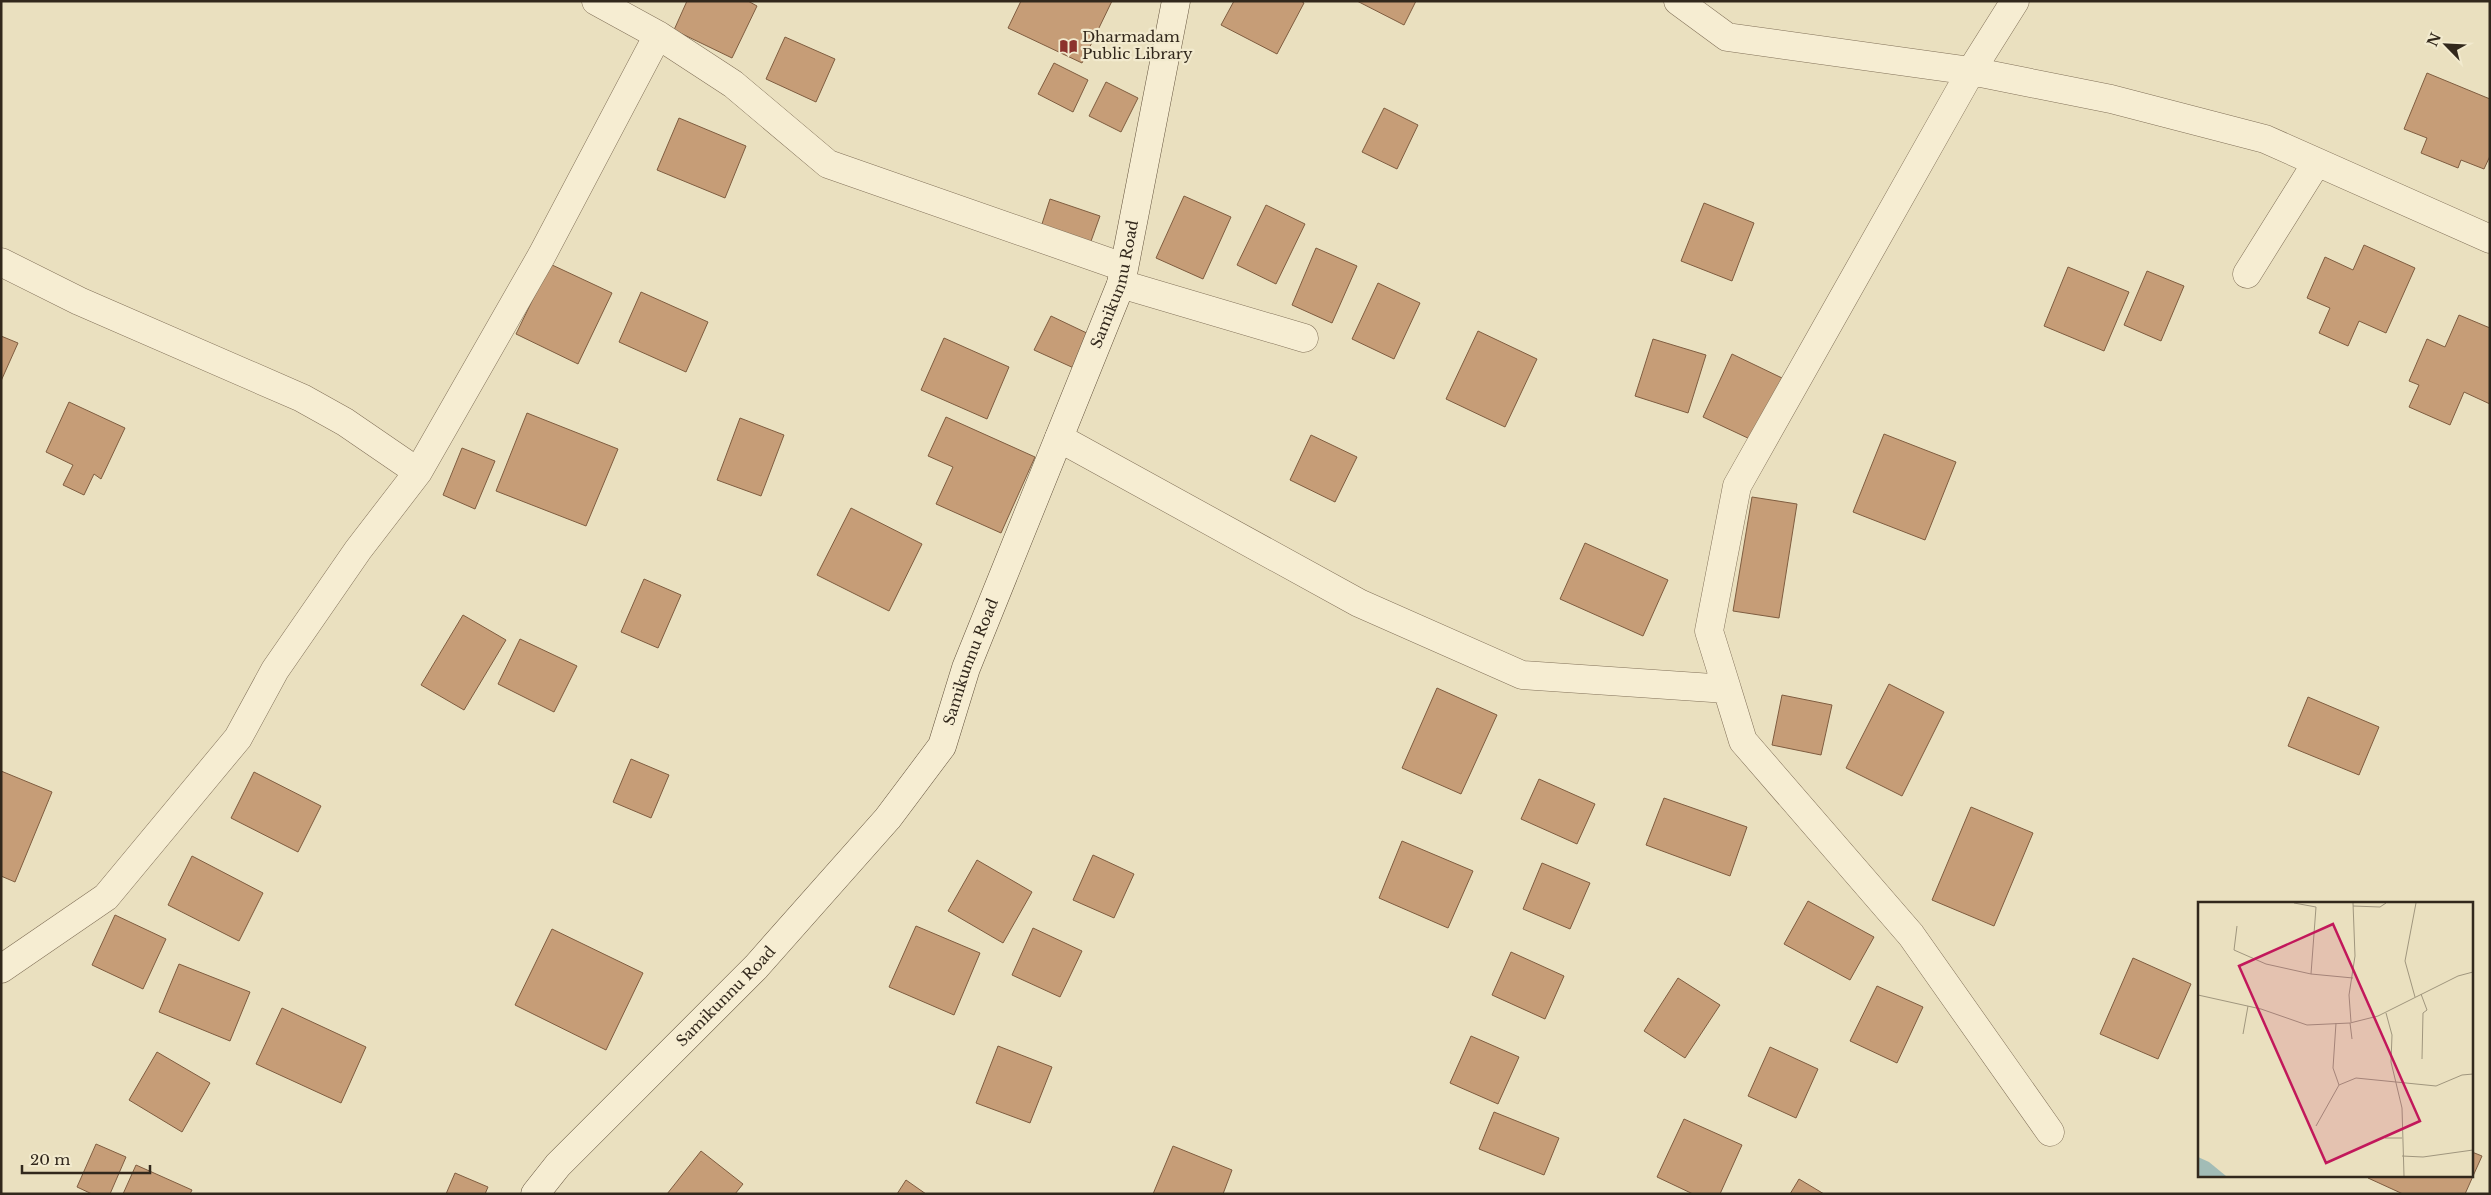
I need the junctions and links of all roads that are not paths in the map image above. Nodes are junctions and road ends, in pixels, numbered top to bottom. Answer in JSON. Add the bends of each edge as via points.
{"nodes":[{"id":1,"x":596,"y":1,"type":"edge"},
{"id":2,"x":1176,"y":1,"type":"edge"},
{"id":3,"x":1678,"y":1,"type":"edge"},
{"id":4,"x":2015,"y":1,"type":"edge"},
{"id":5,"x":658,"y":35,"type":"junction"},
{"id":6,"x":1971,"y":71,"type":"junction"},
{"id":7,"x":2317,"y":162,"type":"junction"},
{"id":8,"x":2490,"y":239,"type":"edge"},
{"id":9,"x":1,"y":262,"type":"edge"},
{"id":10,"x":2248,"y":274,"type":"dead end"},
{"id":11,"x":1122,"y":276,"type":"junction"},
{"id":12,"x":1304,"y":338,"type":"dead end"},
{"id":13,"x":1059,"y":438,"type":"junction"},
{"id":14,"x":418,"y":472,"type":"junction"},
{"id":15,"x":1727,"y":689,"type":"junction"},
{"id":16,"x":1,"y":969,"type":"edge"},
{"id":17,"x":2050,"y":1132,"type":"dead end"},
{"id":18,"x":534,"y":1194,"type":"edge"}],
"edges":[{"from":1,"to":5,"type":"street"},
{"from":2,"to":11,"type":"street","name":"Samikunnu Road"},
{"from":3,"to":6,"type":"street","via":[[1727,37]]},
{"from":4,"to":6,"type":"street"},
{"from":5,"to":11,"type":"street","via":[[733,84],[828,164]]},
{"from":5,"to":14,"type":"street","via":[[542,255]]},
{"from":6,"to":7,"type":"street","via":[[2111,99],[2265,139]]},
{"from":6,"to":15,"type":"street","via":[[1737,486],[1709,631]]},
{"from":7,"to":8,"type":"street"},
{"from":7,"to":10,"type":"street"},
{"from":9,"to":14,"type":"street","via":[[79,301],[302,398],[345,422]]},
{"from":11,"to":12,"type":"street"},
{"from":11,"to":13,"type":"street","name":"Samikunnu Road"},
{"from":13,"to":15,"type":"street","via":[[1359,604],[1522,674]]},
{"from":13,"to":18,"type":"street","name":"Samikunnu Road","via":[[966,668],[942,746],[888,818],[756,967],[558,1165]]},
{"from":14,"to":16,"type":"street","via":[[358,550],[275,670],[238,738],[106,897]]},
{"from":15,"to":17,"type":"street","via":[[1743,741],[1911,935]]}]}
